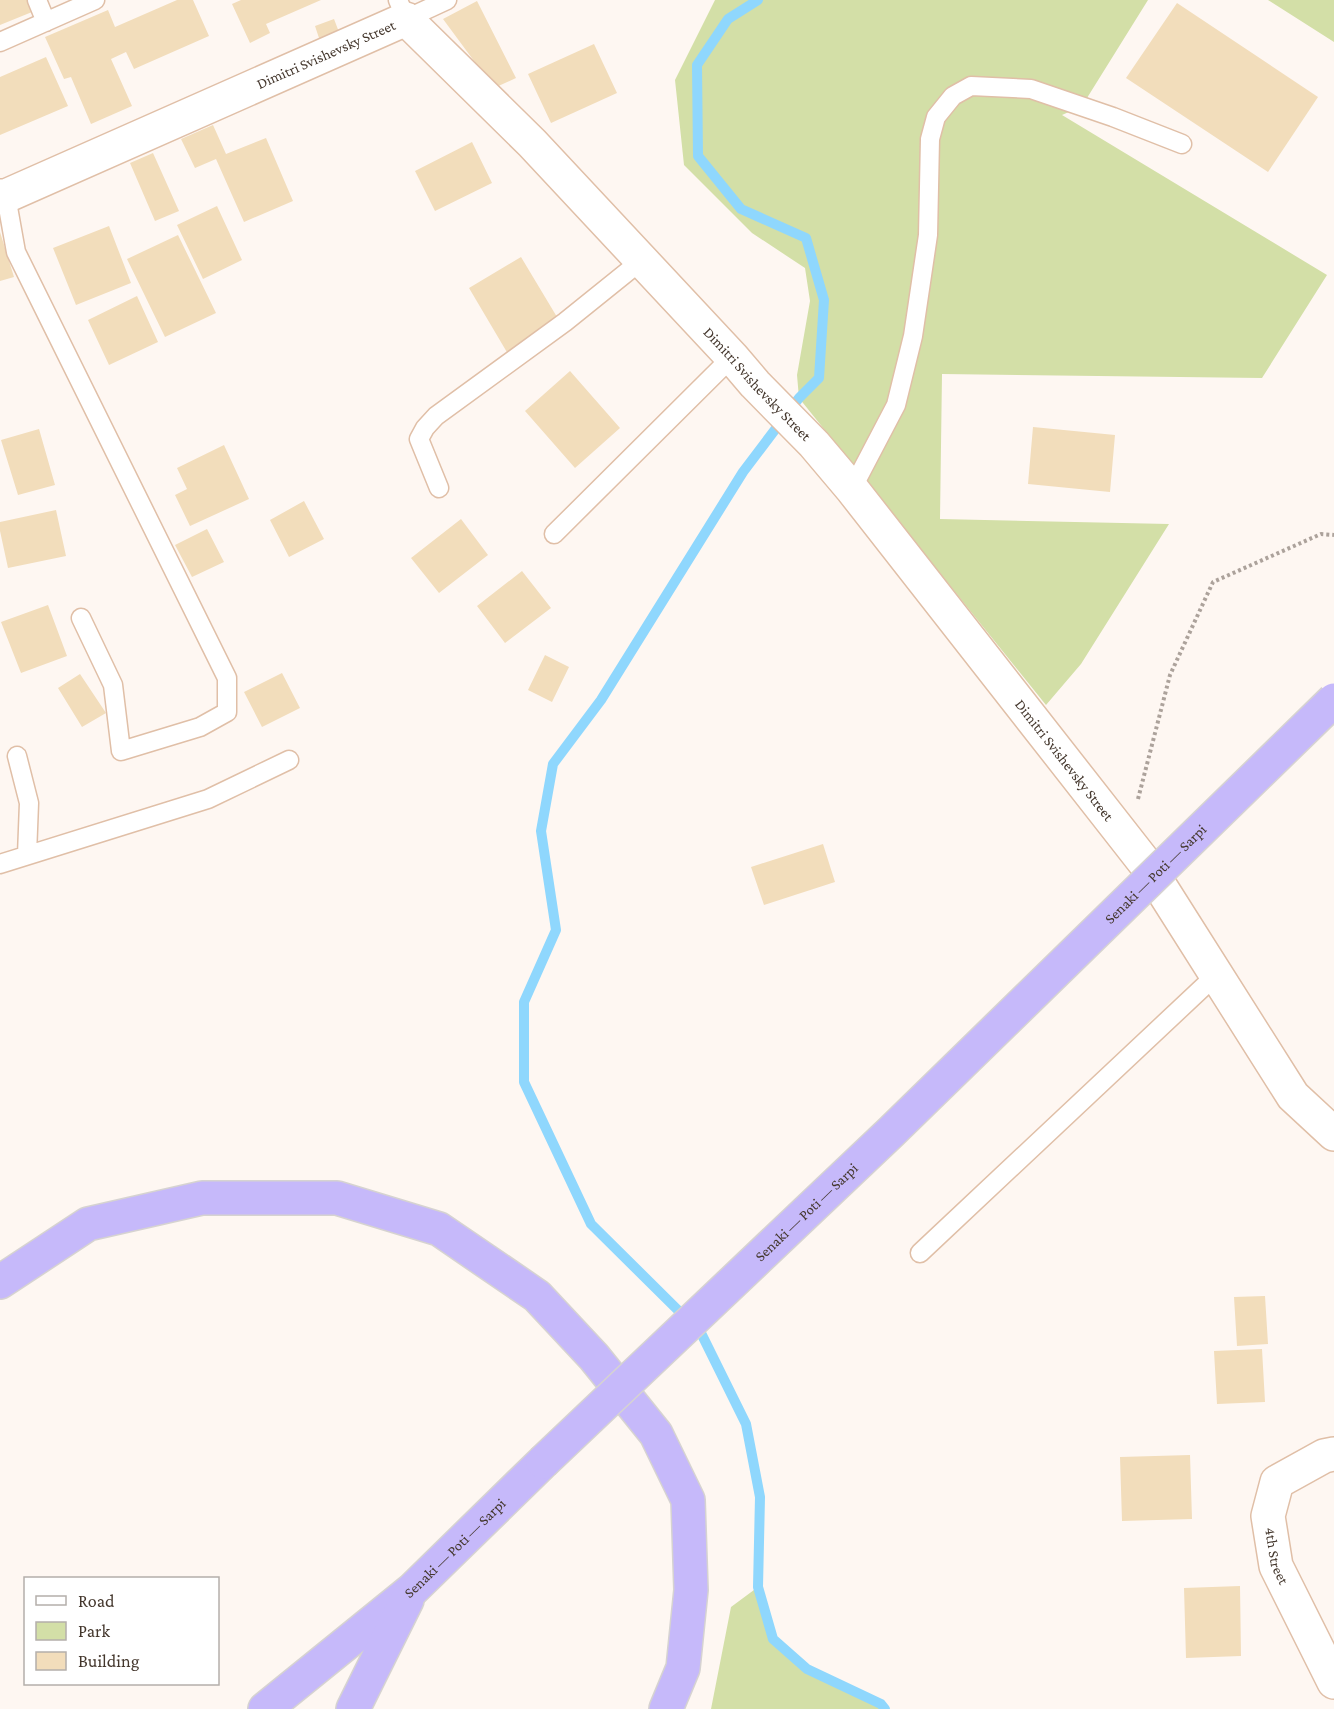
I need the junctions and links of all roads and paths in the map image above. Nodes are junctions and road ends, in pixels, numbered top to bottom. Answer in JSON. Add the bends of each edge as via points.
{"nodes":[{"id":1,"x":37,"y":0,"type":"edge"},
{"id":2,"x":95,"y":0,"type":"edge"},
{"id":3,"x":447,"y":0,"type":"edge"},
{"id":4,"x":402,"y":10,"type":"edge"},
{"id":5,"x":46,"y":22,"type":"junction"},
{"id":6,"x":0,"y":42,"type":"edge"},
{"id":7,"x":1182,"y":144,"type":"dead end"},
{"id":8,"x":3,"y":196,"type":"edge"},
{"id":9,"x":642,"y":261,"type":"junction"},
{"id":10,"x":732,"y":357,"type":"junction"},
{"id":11,"x":439,"y":488,"type":"dead end"},
{"id":12,"x":852,"y":489,"type":"junction"},
{"id":13,"x":554,"y":534,"type":"dead end"},
{"id":14,"x":1334,"y":535,"type":"edge"},
{"id":15,"x":81,"y":618,"type":"dead end"},
{"id":16,"x":1334,"y":700,"type":"edge"},
{"id":17,"x":17,"y":756,"type":"dead end"},
{"id":18,"x":289,"y":760,"type":"dead end"},
{"id":19,"x":1127,"y":840,"type":"junction"},
{"id":20,"x":27,"y":855,"type":"junction"},
{"id":21,"x":0,"y":864,"type":"edge"},
{"id":22,"x":1216,"y":975,"type":"junction"},
{"id":23,"x":1334,"y":1134,"type":"edge"},
{"id":24,"x":920,"y":1252,"type":"dead end"},
{"id":25,"x":0,"y":1282,"type":"edge"},
{"id":26,"x":1334,"y":1454,"type":"edge"},
{"id":27,"x":412,"y":1590,"type":"junction"},
{"id":28,"x":1334,"y":1682,"type":"edge"},
{"id":29,"x":270,"y":1705,"type":"edge"},
{"id":30,"x":240,"y":1709,"type":"edge"},
{"id":31,"x":353,"y":1709,"type":"edge"},
{"id":32,"x":666,"y":1709,"type":"edge"}],
"edges":[{"from":1,"to":5,"type":"lane"},
{"from":2,"to":5,"type":"lane"},
{"from":3,"to":4,"type":"lane"},
{"from":4,"to":8,"type":"street","name":"Dimitri Svishevsky Street"},
{"from":4,"to":9,"type":"street","name":"Dimitri Svishevsky Street"},
{"from":5,"to":6,"type":"lane"},
{"from":7,"to":12,"type":"lane","via":[[1031,89],[971,86],[953,96],[936,117],[930,139],[928,235],[913,336],[896,405]]},
{"from":8,"to":15,"type":"lane","via":[[16,252],[227,678],[227,712],[200,728],[121,751],[113,685]]},
{"from":9,"to":10,"type":"street","name":"Dimitri Svishevsky Street"},
{"from":9,"to":11,"type":"lane","via":[[425,428],[419,439]]},
{"from":10,"to":12,"type":"street","name":"Dimitri Svishevsky Street"},
{"from":10,"to":13,"type":"lane"},
{"from":12,"to":19,"type":"street","name":"Dimitri Svishevsky Street"},
{"from":14,"to":19,"type":"path","via":[[1321,534],[1213,582],[1170,675]]},
{"from":16,"to":27,"type":"highway","name":"Senaki — Poti — Sarpi","bridge":true,"via":[[891,1132]]},
{"from":17,"to":20,"type":"lane","via":[[29,803]]},
{"from":18,"to":20,"type":"lane","via":[[207,799]]},
{"from":19,"to":22,"type":"street","name":"Dimitri Svishevsky Street"},
{"from":20,"to":21,"type":"lane"},
{"from":22,"to":23,"type":"street","name":"Dimitri Svishevsky Street","via":[[1293,1096]]},
{"from":22,"to":24,"type":"lane"},
{"from":25,"to":32,"type":"highway","via":[[88,1224],[202,1198],[337,1198],[439,1229],[537,1296],[594,1357],[656,1434],[688,1500],[691,1590],[683,1668]]},
{"from":26,"to":28,"type":"street","name":"4th Street","via":[[1277,1482],[1268,1516],[1276,1566]]},
{"from":27,"to":29,"type":"highway","name":"Senaki — Poti — Sarpi"},
{"from":27,"to":31,"type":"highway"},
{"from":29,"to":30,"type":"highway"}]}
